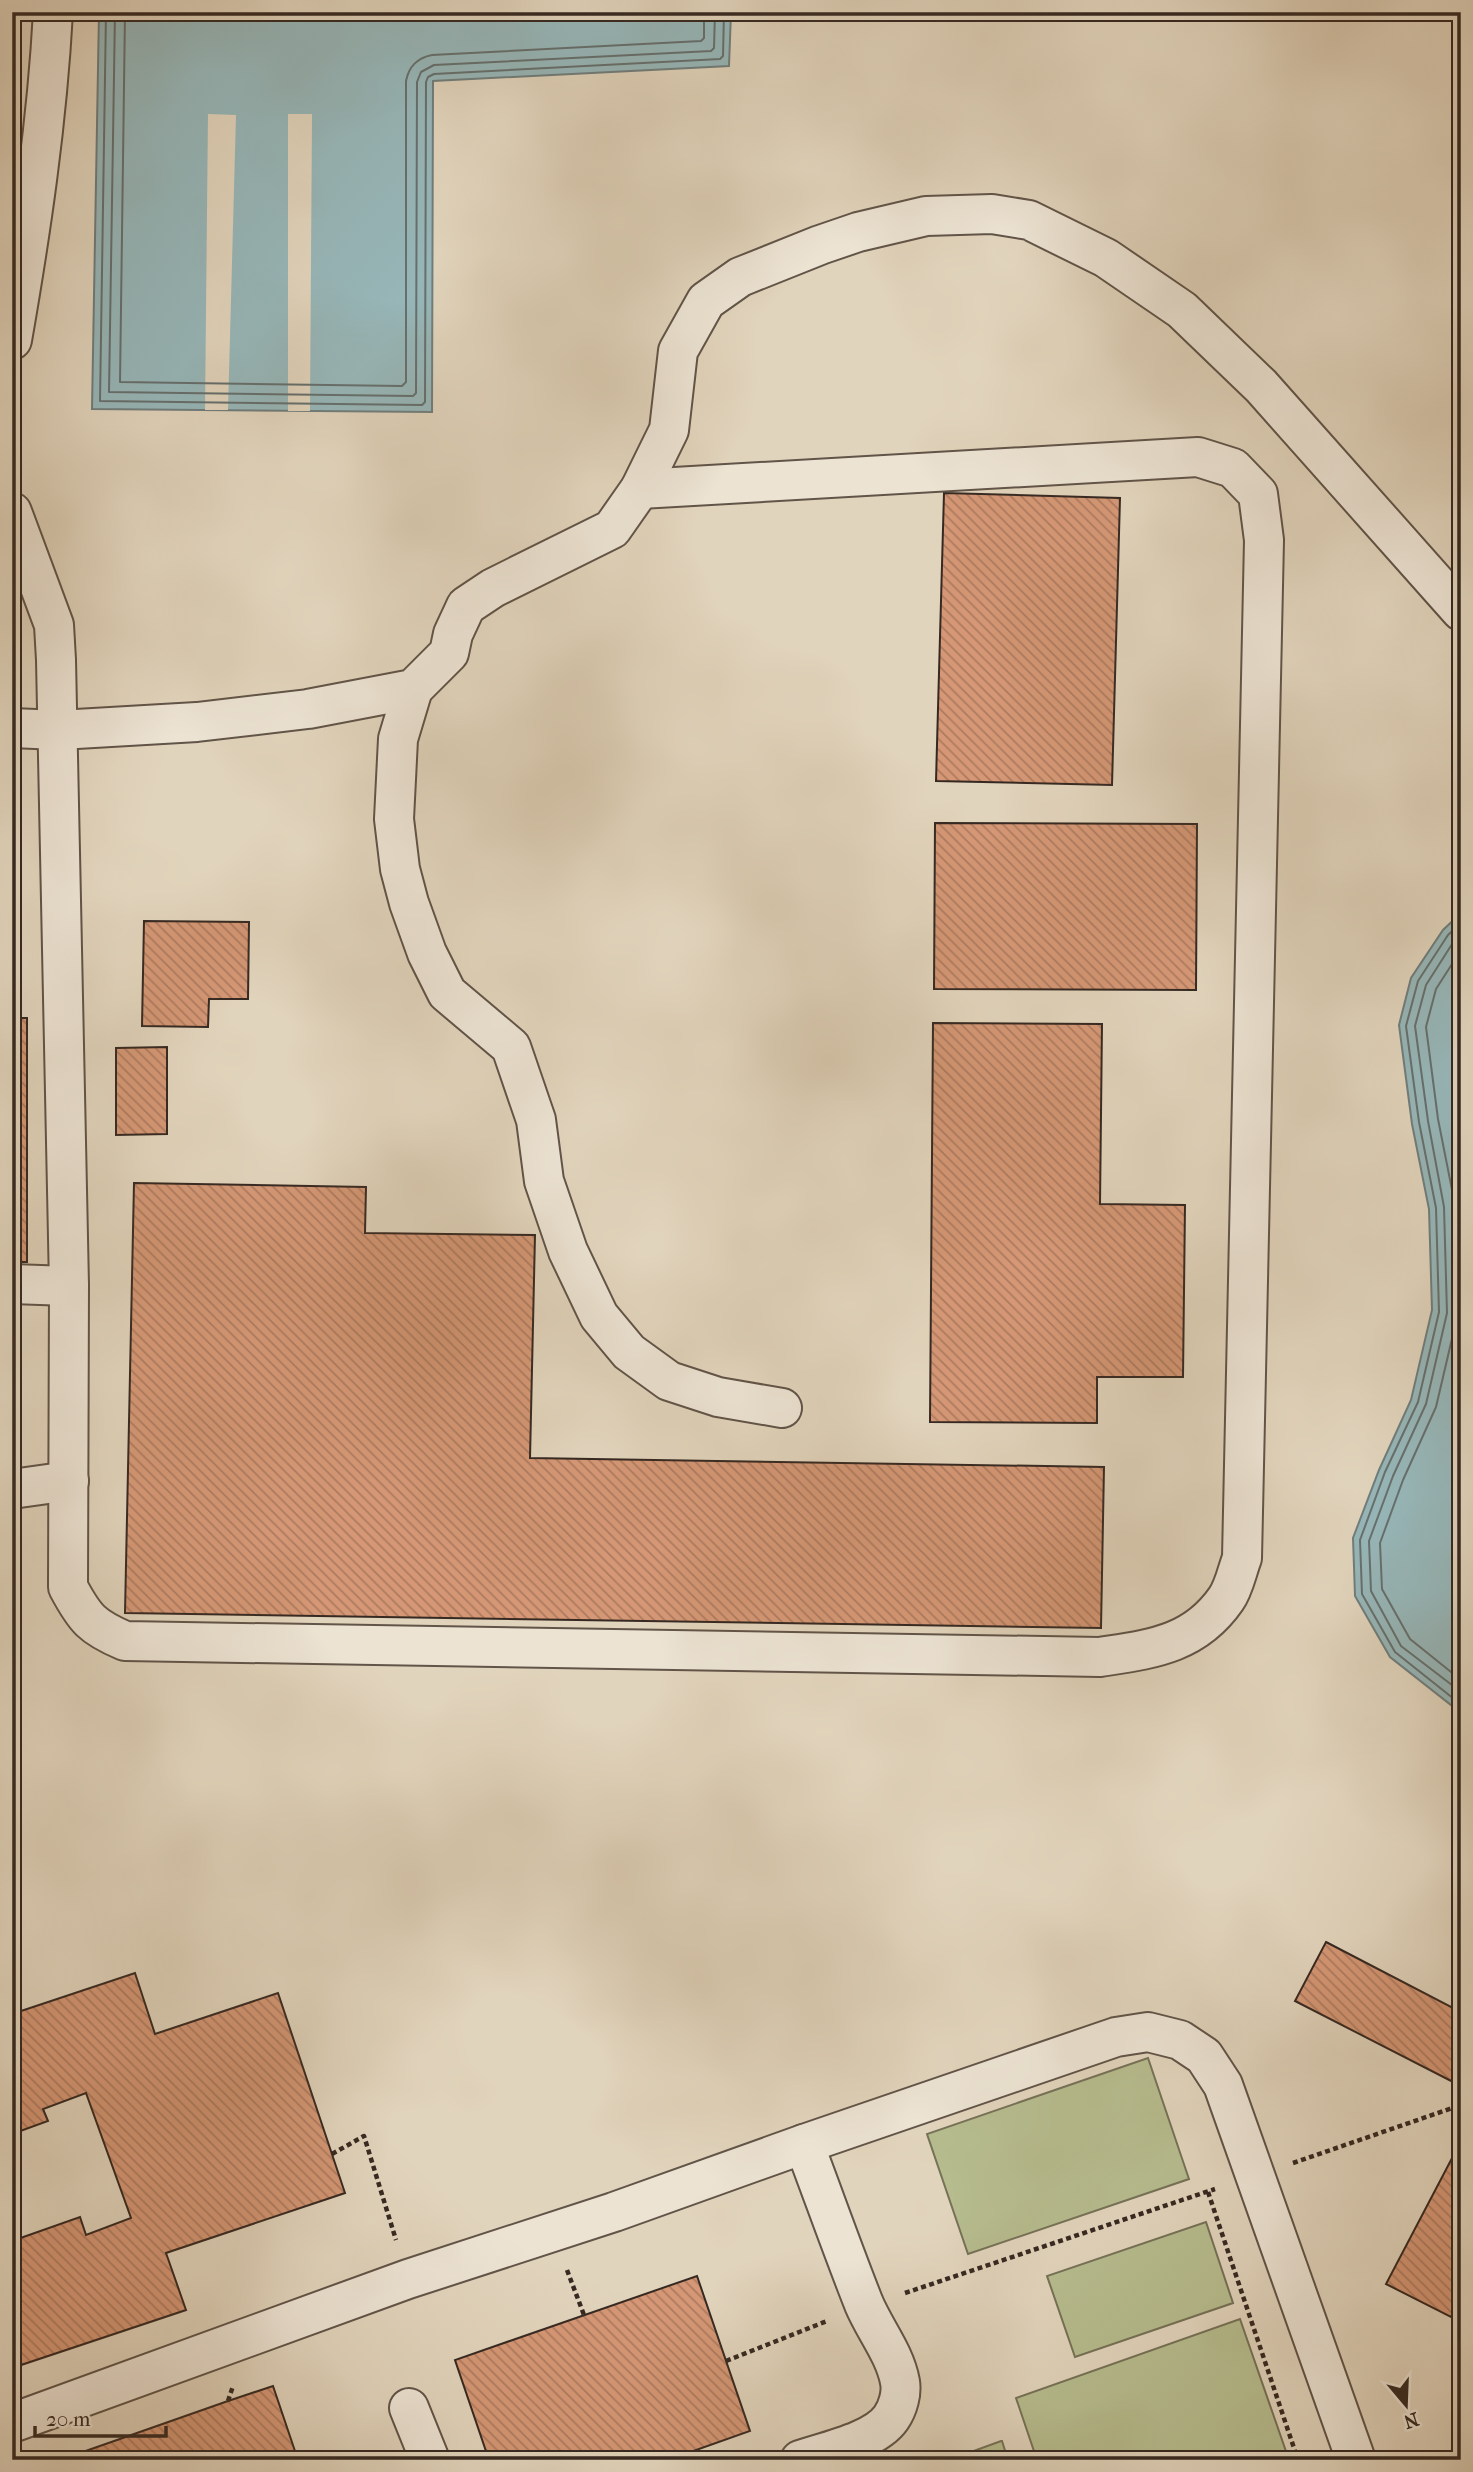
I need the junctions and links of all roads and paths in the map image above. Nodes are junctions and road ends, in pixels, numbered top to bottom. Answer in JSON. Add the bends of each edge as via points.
{"nodes":[{"id":1,"x":53,"y":12,"type":"edge"},
{"id":2,"x":12,"y":340,"type":"edge"},
{"id":3,"x":640,"y":489,"type":"junction"},
{"id":4,"x":12,"y":512,"type":"edge"},
{"id":5,"x":1461,"y":611,"type":"edge"},
{"id":6,"x":413,"y":689,"type":"junction"},
{"id":7,"x":12,"y":728,"type":"edge"},
{"id":8,"x":59,"y":730,"type":"junction"},
{"id":9,"x":12,"y":1284,"type":"edge"},
{"id":10,"x":69,"y":1286,"type":"junction"},
{"id":11,"x":782,"y":1408,"type":"dead end"},
{"id":12,"x":69,"y":1481,"type":"junction"},
{"id":13,"x":12,"y":1489,"type":"edge"},
{"id":14,"x":1461,"y":2105,"type":"edge"},
{"id":15,"x":804,"y":2144,"type":"junction"},
{"id":16,"x":332,"y":2154,"type":"dead end"},
{"id":17,"x":1255,"y":2176,"type":"junction"},
{"id":18,"x":1208,"y":2192,"type":"junction"},
{"id":19,"x":408,"y":2279,"type":"junction"},
{"id":20,"x":865,"y":2307,"type":"junction"},
{"id":21,"x":726,"y":2361,"type":"dead end"},
{"id":22,"x":410,"y":2408,"type":"dead end"},
{"id":23,"x":12,"y":2423,"type":"edge"},
{"id":24,"x":430,"y":2460,"type":"edge"},
{"id":25,"x":800,"y":2460,"type":"edge"},
{"id":26,"x":1298,"y":2460,"type":"edge"},
{"id":27,"x":1356,"y":2460,"type":"edge"}],
"edges":[{"from":1,"to":2,"type":"street","via":[[33,222]]},
{"from":3,"to":5,"type":"street","via":[[668,430],[678,351],[706,301],[740,277],[858,232],[926,216],[992,214],[1029,220],[1106,257],[1182,310],[1261,386]]},
{"from":3,"to":6,"type":"street","via":[[612,529],[466,606],[449,653]]},
{"from":3,"to":12,"type":"street","via":[[1198,457],[1233,468],[1258,494],[1264,540],[1242,1558],[1227,1598],[1202,1627],[1158,1648],[1100,1657],[125,1641],[103,1632],[82,1615],[68,1587]]},
{"from":4,"to":8,"type":"street","via":[[54,625]]},
{"from":6,"to":8,"type":"street","via":[[308,709],[197,722]]},
{"from":6,"to":11,"type":"street","via":[[398,739],[394,819],[410,903],[447,993],[511,1047],[536,1120],[544,1181],[568,1251],[599,1316],[629,1352],[670,1381]]},
{"from":7,"to":8,"type":"street"},
{"from":8,"to":10,"type":"street"},
{"from":9,"to":10,"type":"street"},
{"from":10,"to":12,"type":"street"},
{"from":12,"to":13,"type":"street"},
{"from":14,"to":17,"type":"path"},
{"from":15,"to":17,"type":"street","via":[[1103,2041],[1148,2032],[1181,2040],[1204,2056],[1223,2085]]},
{"from":15,"to":19,"type":"street"},
{"from":15,"to":20,"type":"street"},
{"from":16,"to":19,"type":"path","via":[[365,2136]]},
{"from":17,"to":18,"type":"path"},
{"from":17,"to":27,"type":"street"},
{"from":18,"to":20,"type":"path"},
{"from":18,"to":26,"type":"path"},
{"from":19,"to":23,"type":"street"},
{"from":20,"to":21,"type":"path"},
{"from":20,"to":25,"type":"street","via":[[896,2368],[901,2385],[898,2405],[891,2419],[876,2431]]},
{"from":22,"to":24,"type":"street"}]}
